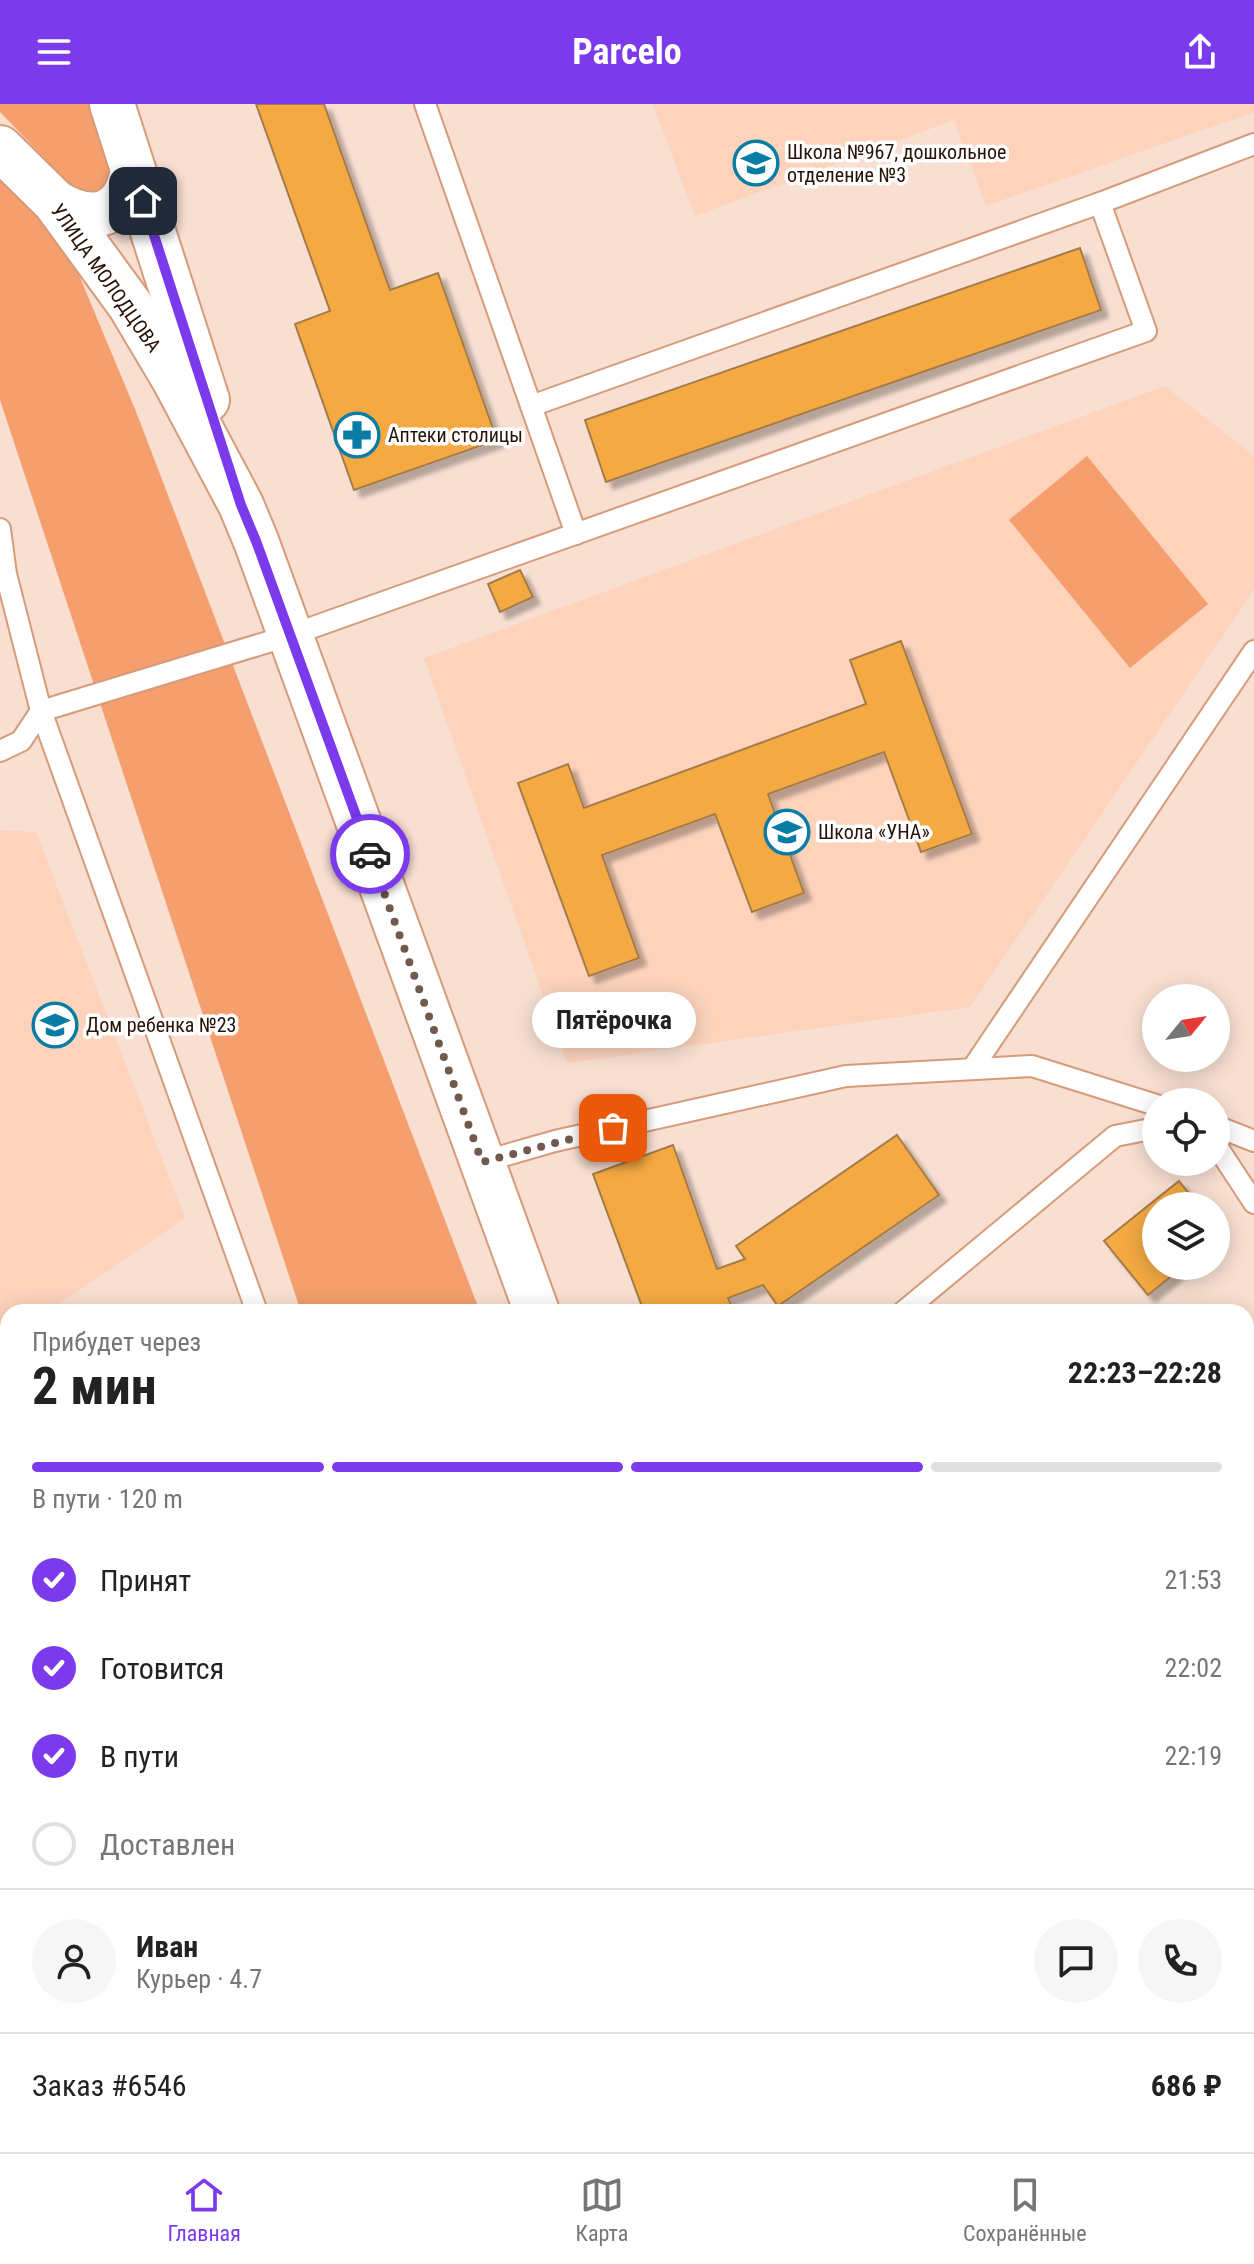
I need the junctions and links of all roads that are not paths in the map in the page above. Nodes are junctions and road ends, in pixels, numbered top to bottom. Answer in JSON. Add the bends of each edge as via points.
{"nodes":[{"id":1,"x":112,"y":104,"type":"edge"},
{"id":2,"x":425,"y":104,"type":"edge"},
{"id":3,"x":1254,"y":144,"type":"edge"},
{"id":4,"x":0,"y":148,"type":"edge"},
{"id":5,"x":133,"y":171,"type":"junction"},
{"id":6,"x":55,"y":202,"type":"junction"},
{"id":7,"x":1100,"y":203,"type":"junction"},
{"id":8,"x":531,"y":406,"type":"junction"},
{"id":9,"x":241,"y":505,"type":"junction"},
{"id":10,"x":0,"y":529,"type":"edge"},
{"id":11,"x":576,"y":534,"type":"junction"},
{"id":12,"x":291,"y":635,"type":"junction"},
{"id":13,"x":1254,"y":651,"type":"edge"},
{"id":14,"x":41,"y":711,"type":"junction"},
{"id":15,"x":0,"y":751,"type":"edge"},
{"id":16,"x":972,"y":1069,"type":"junction"},
{"id":17,"x":1142,"y":1101,"type":"edge"},
{"id":18,"x":1142,"y":1131,"type":"edge"},
{"id":19,"x":1230,"y":1132,"type":"edge"},
{"id":20,"x":1254,"y":1141,"type":"edge"},
{"id":21,"x":482,"y":1162,"type":"junction"},
{"id":22,"x":1230,"y":1166,"type":"edge"},
{"id":23,"x":1254,"y":1203,"type":"edge"},
{"id":24,"x":254,"y":1304,"type":"edge"},
{"id":25,"x":534,"y":1304,"type":"edge"},
{"id":26,"x":913,"y":1304,"type":"edge"}],
"edges":[{"from":1,"to":5,"type":"street","name":"УЛИЦА МОЛОДЦОВА"},
{"from":2,"to":8,"type":"lane"},
{"from":3,"to":7,"type":"lane"},
{"from":4,"to":6,"type":"street","name":"УЛИЦА МОЛОДЦОВА"},
{"from":5,"to":6,"type":"street","via":[[118,207],[101,214],[85,215]]},
{"from":5,"to":9,"type":"street","name":"УЛИЦА МОЛОДЦОВА"},
{"from":6,"to":9,"type":"street","name":"УЛИЦА МОЛОДЦОВА","via":[[130,305]]},
{"from":7,"to":8,"type":"lane"},
{"from":7,"to":11,"type":"lane","via":[[1146,331]]},
{"from":8,"to":11,"type":"lane"},
{"from":9,"to":12,"type":"street","name":"УЛИЦА МОЛОДЦОВА"},
{"from":10,"to":14,"type":"lane","via":[[6,574]]},
{"from":11,"to":12,"type":"lane"},
{"from":12,"to":14,"type":"lane"},
{"from":12,"to":21,"type":"street","name":"УЛИЦА МОЛОДЦОВА"},
{"from":13,"to":16,"type":"lane"},
{"from":14,"to":15,"type":"lane","via":[[21,741]]},
{"from":14,"to":24,"type":"lane"},
{"from":16,"to":17,"type":"lane","via":[[1032,1066]]},
{"from":16,"to":21,"type":"lane","via":[[846,1076]]},
{"from":18,"to":26,"type":"lane","via":[[1115,1136]]},
{"from":19,"to":20,"type":"lane"},
{"from":21,"to":25,"type":"street","name":"УЛИЦА МОЛОДЦОВА"},
{"from":22,"to":23,"type":"lane"}]}
